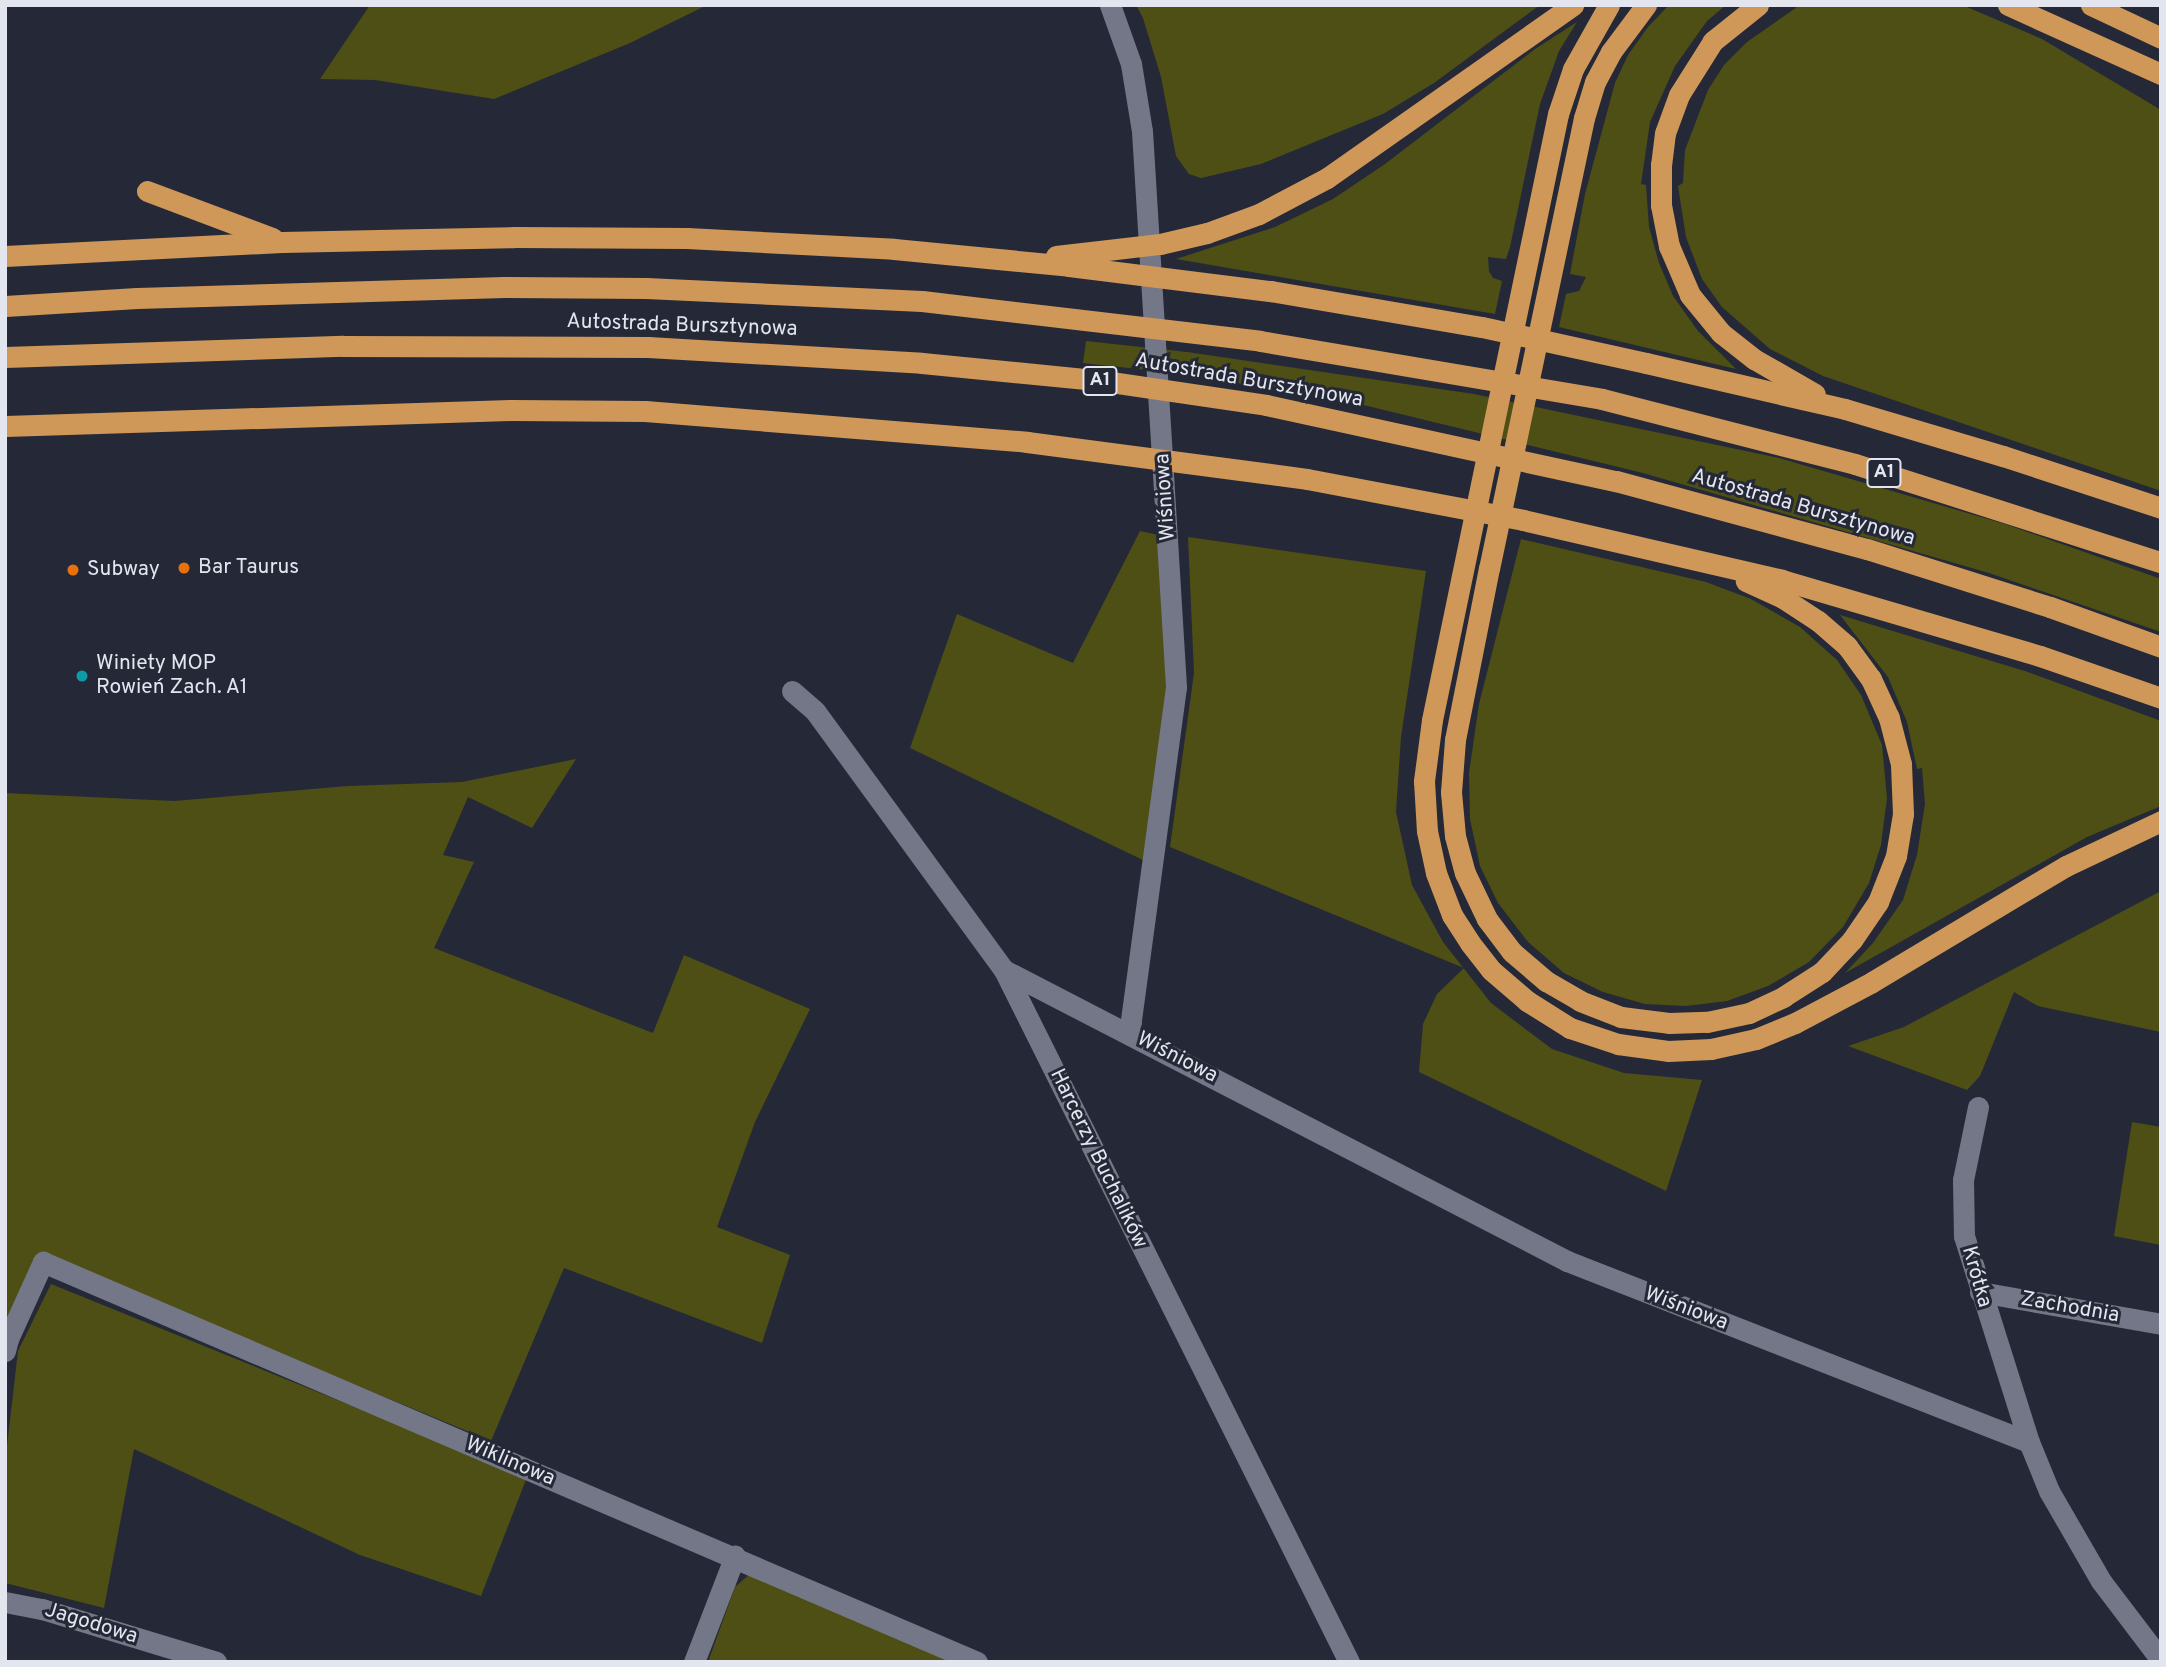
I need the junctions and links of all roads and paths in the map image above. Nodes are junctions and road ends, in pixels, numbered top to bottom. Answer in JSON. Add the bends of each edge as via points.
{"nodes":[{"id":1,"x":1110,"y":5,"type":"edge"},
{"id":2,"x":1573,"y":5,"type":"edge"},
{"id":3,"x":1609,"y":5,"type":"edge"},
{"id":4,"x":1646,"y":5,"type":"edge"},
{"id":5,"x":1758,"y":5,"type":"edge"},
{"id":6,"x":2008,"y":5,"type":"edge"},
{"id":7,"x":2091,"y":5,"type":"edge"},
{"id":8,"x":2161,"y":38,"type":"edge"},
{"id":9,"x":2161,"y":74,"type":"edge"},
{"id":10,"x":147,"y":191,"type":"dead end"},
{"id":11,"x":282,"y":242,"type":"junction"},
{"id":12,"x":5,"y":256,"type":"edge"},
{"id":13,"x":1017,"y":260,"type":"junction"},
{"id":14,"x":5,"y":306,"type":"edge"},
{"id":15,"x":5,"y":357,"type":"edge"},
{"id":16,"x":1845,"y":409,"type":"junction"},
{"id":17,"x":5,"y":426,"type":"edge"},
{"id":18,"x":2161,"y":508,"type":"edge"},
{"id":19,"x":1706,"y":562,"type":"junction"},
{"id":20,"x":2161,"y":562,"type":"edge"},
{"id":21,"x":2161,"y":647,"type":"edge"},
{"id":22,"x":792,"y":691,"type":"dead end"},
{"id":23,"x":2161,"y":698,"type":"edge"},
{"id":24,"x":2161,"y":821,"type":"edge"},
{"id":25,"x":1004,"y":970,"type":"junction"},
{"id":26,"x":1126,"y":1032,"type":"junction"},
{"id":27,"x":1978,"y":1107,"type":"dead end"},
{"id":28,"x":1980,"y":1292,"type":"junction"},
{"id":29,"x":2161,"y":1324,"type":"edge"},
{"id":30,"x":5,"y":1351,"type":"edge"},
{"id":31,"x":2029,"y":1442,"type":"junction"},
{"id":32,"x":735,"y":1556,"type":"junction"},
{"id":33,"x":5,"y":1602,"type":"edge"},
{"id":34,"x":2161,"y":1660,"type":"edge"},
{"id":35,"x":216,"y":1662,"type":"edge"},
{"id":36,"x":694,"y":1662,"type":"edge"},
{"id":37,"x":977,"y":1662,"type":"edge"},
{"id":38,"x":1349,"y":1662,"type":"edge"}],
"edges":[{"from":1,"to":26,"type":"street","name":"Wiśniowa","via":[[1138,96],[1176,687],[1131,1022]]},
{"from":2,"to":13,"type":"highway","via":[[1327,178],[1259,214],[1160,244]]},
{"from":3,"to":24,"type":"highway","via":[[1573,69],[1558,114],[1432,720],[1424,781],[1427,831],[1452,915],[1491,970],[1527,1002],[1570,1028],[1618,1044],[1668,1051],[1711,1049],[1756,1039],[1795,1023],[2066,866]]},
{"from":4,"to":19,"type":"highway","via":[[1611,51],[1584,118],[1455,740],[1451,792],[1455,836],[1465,873],[1487,919],[1512,952],[1546,981],[1621,1017],[1707,1022],[1749,1013],[1783,997],[1822,972],[1852,940],[1878,902],[1896,856],[1903,814],[1901,764],[1889,718],[1871,679],[1847,646],[1818,621],[1783,598]]},
{"from":5,"to":16,"type":"highway","via":[[1713,41],[1679,95],[1665,133],[1661,164],[1661,205],[1669,246],[1690,295],[1721,333],[1781,377]]},
{"from":6,"to":9,"type":"highway"},
{"from":7,"to":8,"type":"highway"},
{"from":10,"to":11,"type":"highway"},
{"from":11,"to":12,"type":"highway"},
{"from":11,"to":13,"type":"highway","via":[[687,238]]},
{"from":13,"to":16,"type":"highway","via":[[1270,291],[1482,327]]},
{"from":14,"to":20,"type":"highway","name":"Autostrada Bursztynowa","number":"A1","via":[[334,291],[646,288],[922,301],[1260,341],[1602,399],[1855,464]]},
{"from":15,"to":21,"type":"highway","name":"Autostrada Bursztynowa","number":"A1","via":[[343,346],[648,347],[909,362],[1104,381],[1266,405],[1616,481],[1867,550]]},
{"from":16,"to":18,"type":"highway"},
{"from":17,"to":19,"type":"highway","via":[[511,410],[645,411],[843,425],[1027,442],[1307,479],[1523,520]]},
{"from":19,"to":23,"type":"highway","via":[[2014,648]]},
{"from":22,"to":25,"type":"street","name":"Harcerzy Buchalików","via":[[815,711]]},
{"from":25,"to":26,"type":"street","name":"Wiśniowa"},
{"from":25,"to":38,"type":"street","name":"Harcerzy Buchalików"},
{"from":26,"to":31,"type":"street","name":"Wiśniowa","via":[[1567,1261]]},
{"from":27,"to":28,"type":"street","name":"Krótka","via":[[1963,1180],[1964,1236]]},
{"from":28,"to":29,"type":"street","name":"Zachodnia"},
{"from":28,"to":31,"type":"street","name":"Krótka"},
{"from":30,"to":32,"type":"street","name":"Wiklinowa","via":[[43,1262]]},
{"from":31,"to":34,"type":"street","via":[[2049,1491],[2101,1581]]},
{"from":32,"to":36,"type":"street"},
{"from":32,"to":37,"type":"street","name":"Wiklinowa"},
{"from":33,"to":35,"type":"street","name":"Jagodowa"}]}
